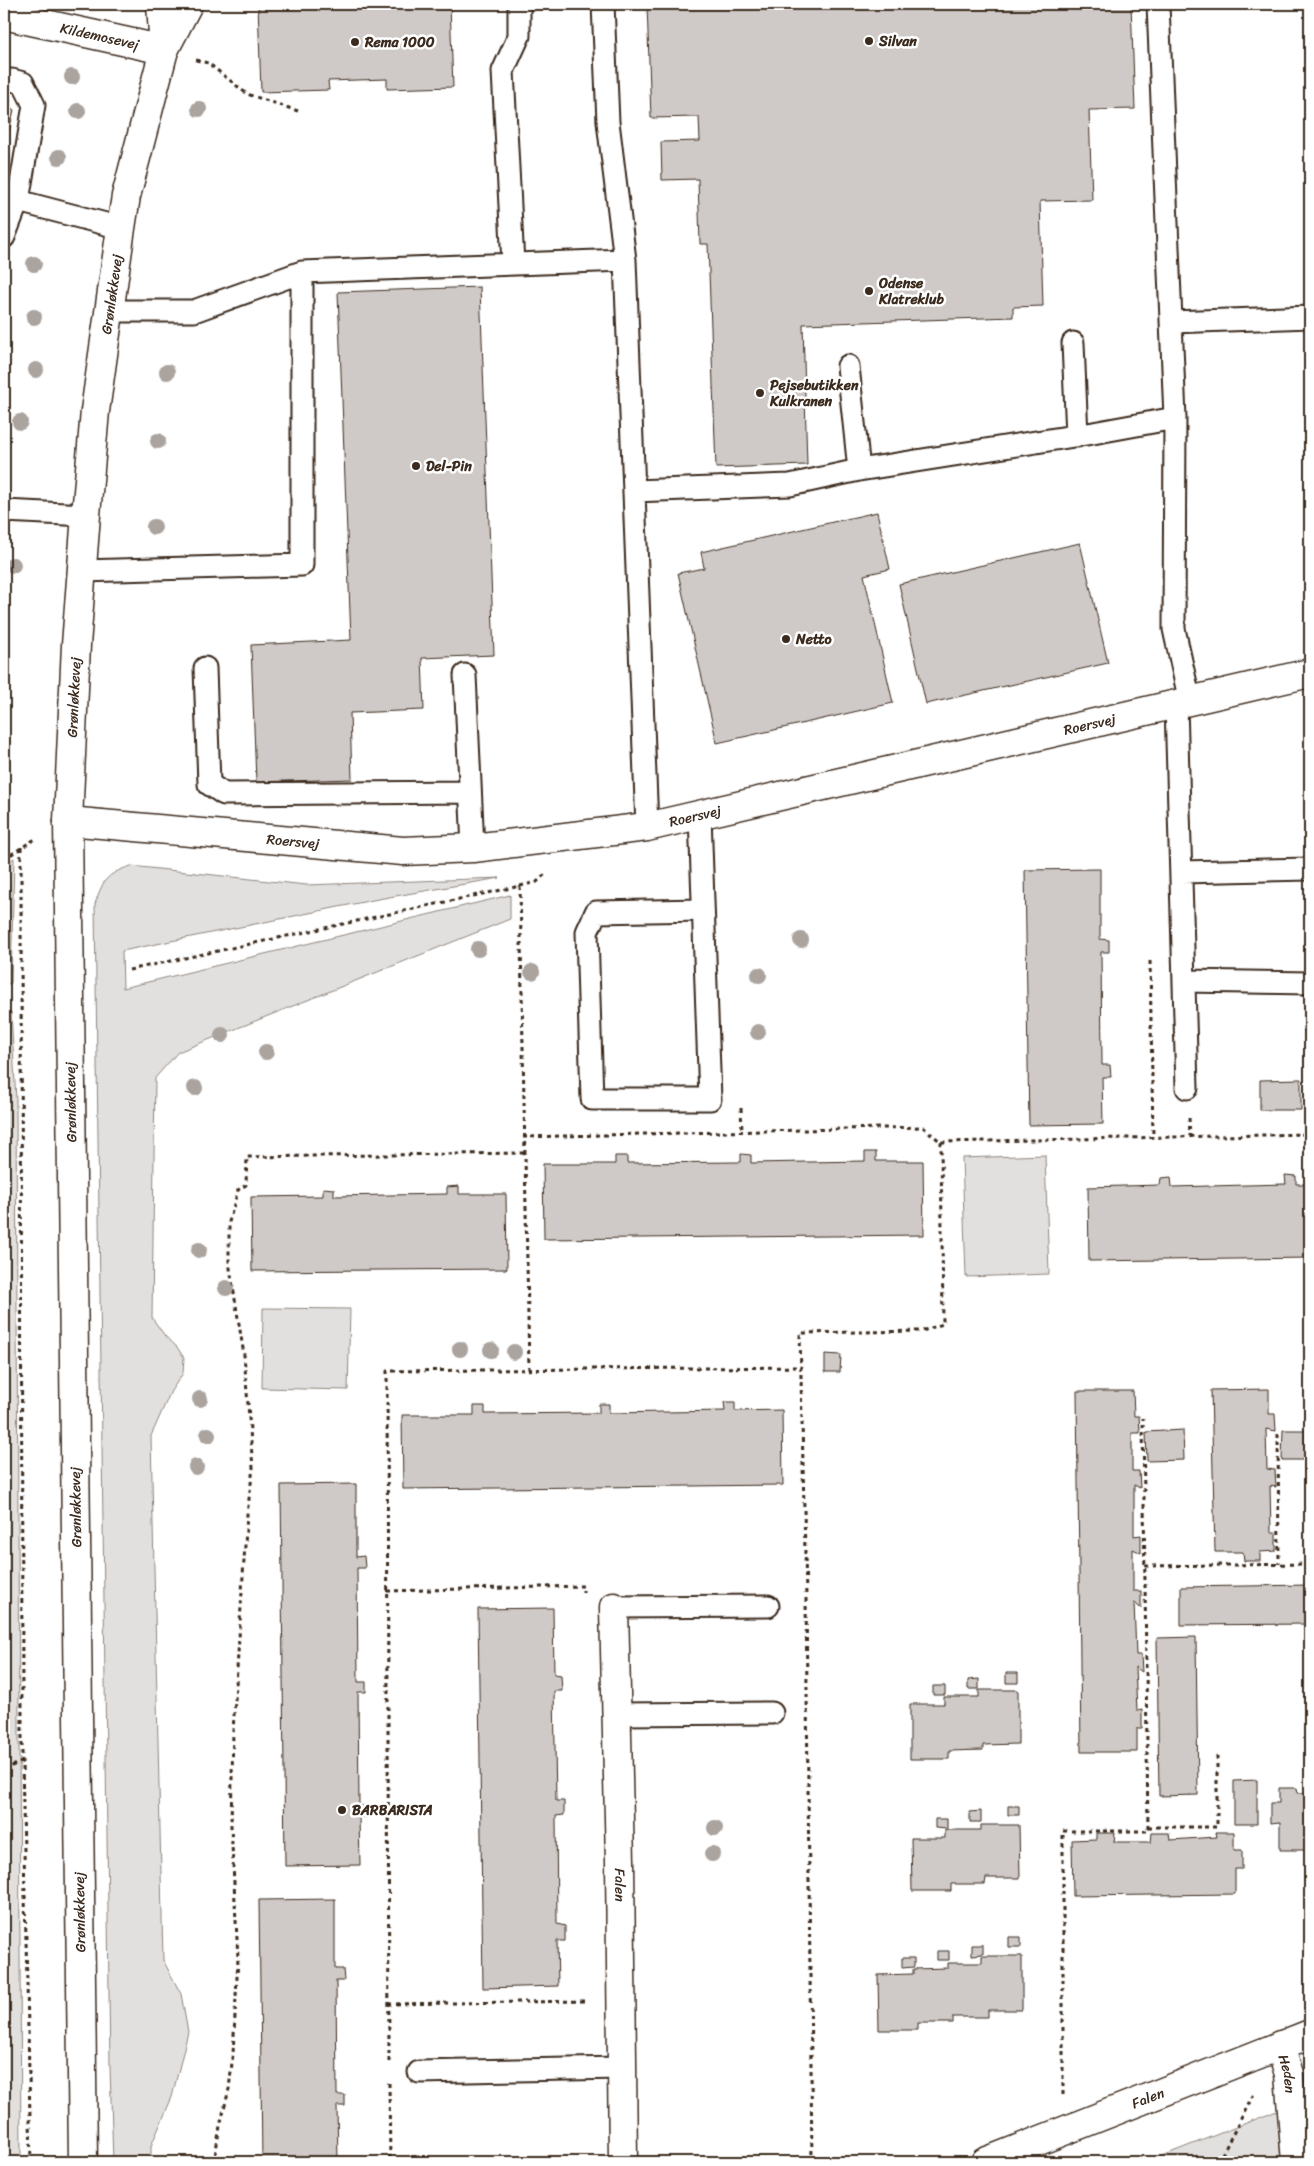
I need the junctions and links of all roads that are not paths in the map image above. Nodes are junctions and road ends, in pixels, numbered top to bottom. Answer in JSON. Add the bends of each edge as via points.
{"nodes":[{"id":1,"x":161,"y":4,"type":"edge"},
{"id":2,"x":176,"y":4,"type":"edge"},
{"id":3,"x":188,"y":4,"type":"edge"},
{"id":4,"x":519,"y":4,"type":"edge"},
{"id":5,"x":603,"y":4,"type":"edge"},
{"id":6,"x":1158,"y":4,"type":"edge"},
{"id":7,"x":4,"y":15,"type":"edge"},
{"id":8,"x":164,"y":50,"type":"junction"},
{"id":9,"x":12,"y":80,"type":"dead end"},
{"id":10,"x":18,"y":201,"type":"junction"},
{"id":11,"x":121,"y":228,"type":"junction"},
{"id":12,"x":4,"y":238,"type":"edge"},
{"id":13,"x":625,"y":260,"type":"junction"},
{"id":14,"x":513,"y":264,"type":"junction"},
{"id":15,"x":302,"y":272,"type":"junction"},
{"id":16,"x":109,"y":311,"type":"junction"},
{"id":17,"x":1310,"y":317,"type":"edge"},
{"id":18,"x":1171,"y":322,"type":"junction"},
{"id":19,"x":1073,"y":343,"type":"dead end"},
{"id":20,"x":848,"y":366,"type":"dead end"},
{"id":21,"x":1175,"y":418,"type":"junction"},
{"id":22,"x":1077,"y":436,"type":"junction"},
{"id":23,"x":859,"y":470,"type":"junction"},
{"id":24,"x":634,"y":491,"type":"junction"},
{"id":25,"x":4,"y":511,"type":"edge"},
{"id":26,"x":86,"y":515,"type":"junction"},
{"id":27,"x":81,"y":571,"type":"junction"},
{"id":28,"x":205,"y":668,"type":"dead end"},
{"id":29,"x":1310,"y":674,"type":"edge"},
{"id":30,"x":465,"y":675,"type":"dead end"},
{"id":31,"x":1183,"y":704,"type":"junction"},
{"id":32,"x":470,"y":792,"type":"junction"},
{"id":33,"x":700,"y":815,"type":"junction"},
{"id":34,"x":68,"y":821,"type":"junction"},
{"id":35,"x":647,"y":827,"type":"junction"},
{"id":36,"x":473,"y":848,"type":"junction"},
{"id":37,"x":1310,"y":869,"type":"edge"},
{"id":38,"x":1181,"y":872,"type":"junction"},
{"id":39,"x":703,"y":910,"type":"junction"},
{"id":40,"x":1184,"y":981,"type":"junction"},
{"id":41,"x":1310,"y":983,"type":"edge"},
{"id":42,"x":1187,"y":1088,"type":"dead end"},
{"id":43,"x":768,"y":1606,"type":"dead end"},
{"id":44,"x":614,"y":1608,"type":"joint"},
{"id":45,"x":772,"y":1713,"type":"dead end"},
{"id":46,"x":616,"y":1714,"type":"junction"},
{"id":47,"x":1310,"y":2034,"type":"edge"},
{"id":48,"x":1280,"y":2045,"type":"junction"},
{"id":49,"x":622,"y":2068,"type":"junction"},
{"id":50,"x":419,"y":2072,"type":"dead end"},
{"id":51,"x":83,"y":2162,"type":"edge"},
{"id":52,"x":623,"y":2162,"type":"edge"},
{"id":53,"x":985,"y":2162,"type":"edge"},
{"id":54,"x":1296,"y":2162,"type":"edge"}],
"edges":[{"from":1,"to":8,"type":"street","name":"Grønløkkevej"},
{"from":2,"to":8,"type":"street"},
{"from":3,"to":8,"type":"street","name":"Grønløkkevej"},
{"from":4,"to":14,"type":"lane","via":[[519,36],[503,70]]},
{"from":5,"to":13,"type":"lane","via":[[608,122]]},
{"from":6,"to":18,"type":"lane"},
{"from":7,"to":8,"type":"street","name":"Kildemosevej"},
{"from":8,"to":11,"type":"street","name":"Grønløkkevej","via":[[126,196]]},
{"from":9,"to":10,"type":"lane","via":[[23,83],[34,105]]},
{"from":10,"to":11,"type":"lane"},
{"from":10,"to":12,"type":"lane"},
{"from":11,"to":16,"type":"street","name":"Grønløkkevej"},
{"from":13,"to":14,"type":"lane"},
{"from":13,"to":24,"type":"lane"},
{"from":14,"to":15,"type":"lane"},
{"from":15,"to":16,"type":"lane","via":[[194,311]]},
{"from":15,"to":27,"type":"lane","via":[[302,565]]},
{"from":16,"to":26,"type":"street","name":"Grønløkkevej","via":[[95,411]]},
{"from":17,"to":18,"type":"lane"},
{"from":18,"to":21,"type":"lane"},
{"from":19,"to":22,"type":"lane"},
{"from":20,"to":23,"type":"lane"},
{"from":21,"to":22,"type":"lane"},
{"from":21,"to":31,"type":"lane","via":[[1174,628]]},
{"from":22,"to":23,"type":"lane"},
{"from":23,"to":24,"type":"lane","via":[[790,485]]},
{"from":24,"to":35,"type":"lane"},
{"from":25,"to":26,"type":"lane"},
{"from":26,"to":27,"type":"street","name":"Grønløkkevej"},
{"from":27,"to":34,"type":"street","name":"Grønløkkevej"},
{"from":28,"to":32,"type":"lane","via":[[209,784],[224,794]]},
{"from":29,"to":31,"type":"street","name":"Roersvej"},
{"from":30,"to":32,"type":"lane"},
{"from":31,"to":33,"type":"street","name":"Roersvej"},
{"from":31,"to":38,"type":"lane"},
{"from":32,"to":36,"type":"lane"},
{"from":33,"to":35,"type":"street","name":"Roersvej"},
{"from":33,"to":39,"type":"lane"},
{"from":34,"to":36,"type":"street","name":"Roersvej","via":[[403,851]]},
{"from":34,"to":51,"type":"street","name":"Grønløkkevej"},
{"from":35,"to":36,"type":"street","name":"Roersvej"},
{"from":37,"to":38,"type":"lane"},
{"from":38,"to":40,"type":"lane"},
{"from":39,"to":39,"type":"lane","via":[[710,1099],[592,1099],[587,932],[596,912]]},
{"from":40,"to":41,"type":"lane"},
{"from":40,"to":42,"type":"lane"},
{"from":43,"to":44,"type":"lane"},
{"from":44,"to":46,"type":"street","name":"Falen"},
{"from":45,"to":46,"type":"lane"},
{"from":46,"to":49,"type":"street","name":"Falen"},
{"from":47,"to":48,"type":"street","name":"Falen"},
{"from":48,"to":53,"type":"street","name":"Falen"},
{"from":48,"to":54,"type":"street","name":"Heden","via":[[1289,2074]]},
{"from":49,"to":50,"type":"lane"},
{"from":49,"to":52,"type":"street","name":"Falen"}]}
